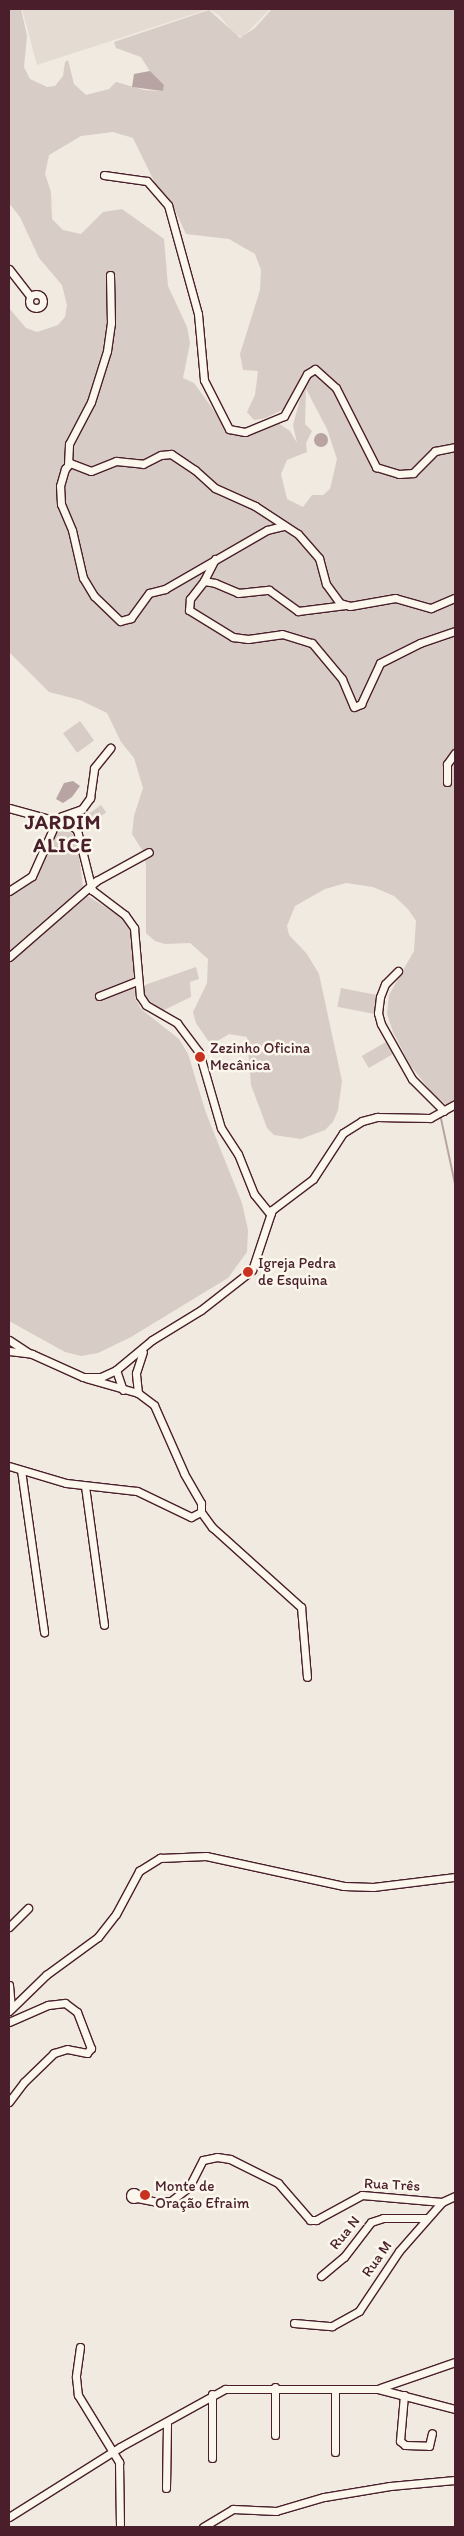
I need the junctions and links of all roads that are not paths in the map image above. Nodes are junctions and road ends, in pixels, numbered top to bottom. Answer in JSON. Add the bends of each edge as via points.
{"nodes":[{"id":1,"x":104,"y":175,"type":"dead end"},
{"id":2,"x":9,"y":269,"type":"edge"},
{"id":3,"x":110,"y":275,"type":"dead end"},
{"id":4,"x":30,"y":296,"type":"dead end"},
{"id":5,"x":455,"y":447,"type":"edge"},
{"id":6,"x":68,"y":464,"type":"junction"},
{"id":7,"x":283,"y":526,"type":"junction"},
{"id":8,"x":215,"y":559,"type":"junction"},
{"id":9,"x":204,"y":581,"type":"junction"},
{"id":10,"x":455,"y":598,"type":"edge"},
{"id":11,"x":346,"y":605,"type":"junction"},
{"id":12,"x":455,"y":631,"type":"edge"},
{"id":13,"x":110,"y":748,"type":"dead end"},
{"id":14,"x":455,"y":752,"type":"edge"},
{"id":15,"x":447,"y":782,"type":"dead end"},
{"id":16,"x":9,"y":808,"type":"edge"},
{"id":17,"x":56,"y":822,"type":"junction"},
{"id":18,"x":149,"y":852,"type":"dead end"},
{"id":19,"x":90,"y":886,"type":"junction"},
{"id":20,"x":9,"y":891,"type":"edge"},
{"id":21,"x":9,"y":957,"type":"edge"},
{"id":22,"x":398,"y":971,"type":"dead end"},
{"id":23,"x":137,"y":981,"type":"junction"},
{"id":24,"x":99,"y":996,"type":"dead end"},
{"id":25,"x":455,"y":1104,"type":"edge"},
{"id":26,"x":444,"y":1111,"type":"junction"},
{"id":27,"x":270,"y":1214,"type":"junction"},
{"id":28,"x":9,"y":1340,"type":"edge"},
{"id":29,"x":145,"y":1347,"type":"junction"},
{"id":30,"x":9,"y":1351,"type":"edge"},
{"id":31,"x":32,"y":1354,"type":"junction"},
{"id":32,"x":128,"y":1363,"type":"junction"},
{"id":33,"x":116,"y":1370,"type":"junction"},
{"id":34,"x":136,"y":1373,"type":"junction"},
{"id":35,"x":86,"y":1378,"type":"junction"},
{"id":36,"x":123,"y":1390,"type":"junction"},
{"id":37,"x":138,"y":1393,"type":"junction"},
{"id":38,"x":9,"y":1466,"type":"edge"},
{"id":39,"x":21,"y":1470,"type":"junction"},
{"id":40,"x":85,"y":1486,"type":"junction"},
{"id":41,"x":201,"y":1512,"type":"junction"},
{"id":42,"x":104,"y":1625,"type":"dead end"},
{"id":43,"x":44,"y":1632,"type":"dead end"},
{"id":44,"x":307,"y":1677,"type":"dead end"},
{"id":45,"x":455,"y":1877,"type":"edge"},
{"id":46,"x":28,"y":1908,"type":"dead end"},
{"id":47,"x":9,"y":1927,"type":"edge"},
{"id":48,"x":9,"y":1985,"type":"edge"},
{"id":49,"x":10,"y":2009,"type":"edge"},
{"id":50,"x":9,"y":2022,"type":"edge"},
{"id":51,"x":9,"y":2102,"type":"edge"},
{"id":52,"x":455,"y":2196,"type":"edge"},
{"id":53,"x":138,"y":2198,"type":"dead end"},
{"id":54,"x":442,"y":2202,"type":"junction"},
{"id":55,"x":425,"y":2218,"type":"junction"},
{"id":56,"x":320,"y":2276,"type":"dead end"},
{"id":57,"x":294,"y":2323,"type":"dead end"},
{"id":58,"x":80,"y":2347,"type":"dead end"},
{"id":59,"x":455,"y":2362,"type":"edge"},
{"id":60,"x":275,"y":2387,"type":"junction"},
{"id":61,"x":336,"y":2388,"type":"junction"},
{"id":62,"x":378,"y":2389,"type":"junction"},
{"id":63,"x":212,"y":2394,"type":"junction"},
{"id":64,"x":404,"y":2395,"type":"junction"},
{"id":65,"x":455,"y":2409,"type":"edge"},
{"id":66,"x":167,"y":2422,"type":"junction"},
{"id":67,"x":432,"y":2433,"type":"dead end"},
{"id":68,"x":275,"y":2435,"type":"dead end"},
{"id":69,"x":115,"y":2451,"type":"junction"},
{"id":70,"x":335,"y":2452,"type":"dead end"},
{"id":71,"x":212,"y":2458,"type":"dead end"},
{"id":72,"x":455,"y":2480,"type":"edge"},
{"id":73,"x":166,"y":2488,"type":"dead end"},
{"id":74,"x":9,"y":2517,"type":"edge"},
{"id":75,"x":120,"y":2527,"type":"edge"},
{"id":76,"x":203,"y":2527,"type":"edge"}],
"edges":[{"from":1,"to":5,"type":"street","via":[[147,181],[168,204],[198,314],[204,380],[229,429],[245,432],[284,416],[307,374],[315,369],[336,388],[376,467],[399,474],[413,473],[435,451]]},
{"from":2,"to":4,"type":"street"},
{"from":3,"to":6,"type":"street","via":[[108,344],[91,402],[68,444]]},
{"from":6,"to":7,"type":"street","via":[[91,471],[116,461],[143,464],[171,454],[215,488],[256,506]]},
{"from":6,"to":8,"type":"street","via":[[60,486],[61,504],[72,530],[80,570],[94,596],[114,618],[128,621],[149,593],[165,589]]},
{"from":7,"to":8,"type":"street","via":[[267,530]]},
{"from":7,"to":11,"type":"street","via":[[298,534],[318,558],[330,592]]},
{"from":8,"to":9,"type":"street"},
{"from":9,"to":11,"type":"street","via":[[238,594],[269,590],[298,611]]},
{"from":9,"to":12,"type":"street","via":[[190,599],[191,612],[226,635],[241,639],[282,634],[312,643],[339,675],[354,708],[362,704],[380,663],[420,643]]},
{"from":10,"to":11,"type":"street","via":[[431,608],[395,598]]},
{"from":13,"to":17,"type":"street","via":[[94,768],[90,798],[82,809],[62,816]]},
{"from":14,"to":15,"type":"street","via":[[447,764]]},
{"from":16,"to":17,"type":"street"},
{"from":17,"to":19,"type":"street","via":[[73,826],[78,832]]},
{"from":17,"to":20,"type":"street","via":[[32,876]]},
{"from":18,"to":19,"type":"street"},
{"from":19,"to":21,"type":"street"},
{"from":19,"to":23,"type":"street","via":[[131,923],[137,940]]},
{"from":22,"to":26,"type":"street","via":[[380,997],[381,1024],[412,1079]]},
{"from":23,"to":24,"type":"street"},
{"from":23,"to":27,"type":"street","via":[[146,1005],[177,1023],[199,1052],[224,1133],[238,1154],[254,1194]]},
{"from":25,"to":26,"type":"street"},
{"from":26,"to":27,"type":"street","via":[[426,1119],[382,1117],[358,1123],[343,1133],[313,1179]]},
{"from":27,"to":29,"type":"street","via":[[260,1254],[252,1270],[227,1292]]},
{"from":28,"to":31,"type":"street"},
{"from":29,"to":32,"type":"street"},
{"from":29,"to":34,"type":"street"},
{"from":30,"to":31,"type":"street"},
{"from":31,"to":35,"type":"street"},
{"from":32,"to":33,"type":"street"},
{"from":32,"to":34,"type":"street"},
{"from":33,"to":35,"type":"street","via":[[101,1377]]},
{"from":33,"to":36,"type":"street"},
{"from":34,"to":37,"type":"street"},
{"from":35,"to":36,"type":"street"},
{"from":36,"to":37,"type":"street"},
{"from":37,"to":41,"type":"street","via":[[160,1414],[184,1473],[201,1503]]},
{"from":38,"to":39,"type":"street"},
{"from":39,"to":40,"type":"street"},
{"from":39,"to":43,"type":"street"},
{"from":40,"to":41,"type":"street","via":[[138,1491],[191,1517]]},
{"from":40,"to":42,"type":"street"},
{"from":41,"to":44,"type":"street","via":[[212,1528],[301,1608]]},
{"from":45,"to":49,"type":"street","via":[[374,1887],[344,1886],[212,1857],[160,1858],[139,1871],[116,1914],[98,1937],[46,1975]]},
{"from":46,"to":47,"type":"street"},
{"from":48,"to":49,"type":"street"},
{"from":50,"to":51,"type":"street","via":[[48,2006],[65,2003],[77,2012],[90,2048],[87,2054],[67,2049],[54,2053]]},
{"from":52,"to":54,"type":"street","name":"Rua Três"},
{"from":53,"to":54,"type":"street","name":"Rua Três","via":[[171,2201],[189,2187],[203,2160],[217,2157],[230,2159],[273,2180],[287,2191],[304,2217],[313,2221],[362,2195]]},
{"from":54,"to":55,"type":"street","name":"Rua M"},
{"from":55,"to":56,"type":"street","name":"Rua N","via":[[383,2218],[371,2222],[344,2257]]},
{"from":55,"to":57,"type":"street","name":"Rua M","via":[[381,2276],[362,2308],[332,2326]]},
{"from":58,"to":69,"type":"street","via":[[76,2377],[78,2395]]},
{"from":59,"to":62,"type":"street"},
{"from":60,"to":61,"type":"street"},
{"from":60,"to":63,"type":"street","via":[[238,2388]]},
{"from":60,"to":68,"type":"street"},
{"from":61,"to":62,"type":"street"},
{"from":61,"to":70,"type":"street"},
{"from":62,"to":64,"type":"street"},
{"from":63,"to":66,"type":"street"},
{"from":63,"to":71,"type":"street"},
{"from":64,"to":65,"type":"street"},
{"from":64,"to":67,"type":"street","via":[[400,2441],[405,2445],[428,2446]]},
{"from":66,"to":69,"type":"street"},
{"from":66,"to":73,"type":"street"},
{"from":69,"to":74,"type":"street"},
{"from":69,"to":75,"type":"street","via":[[120,2471]]},
{"from":72,"to":76,"type":"street","via":[[324,2497],[276,2511],[233,2510]]}]}
